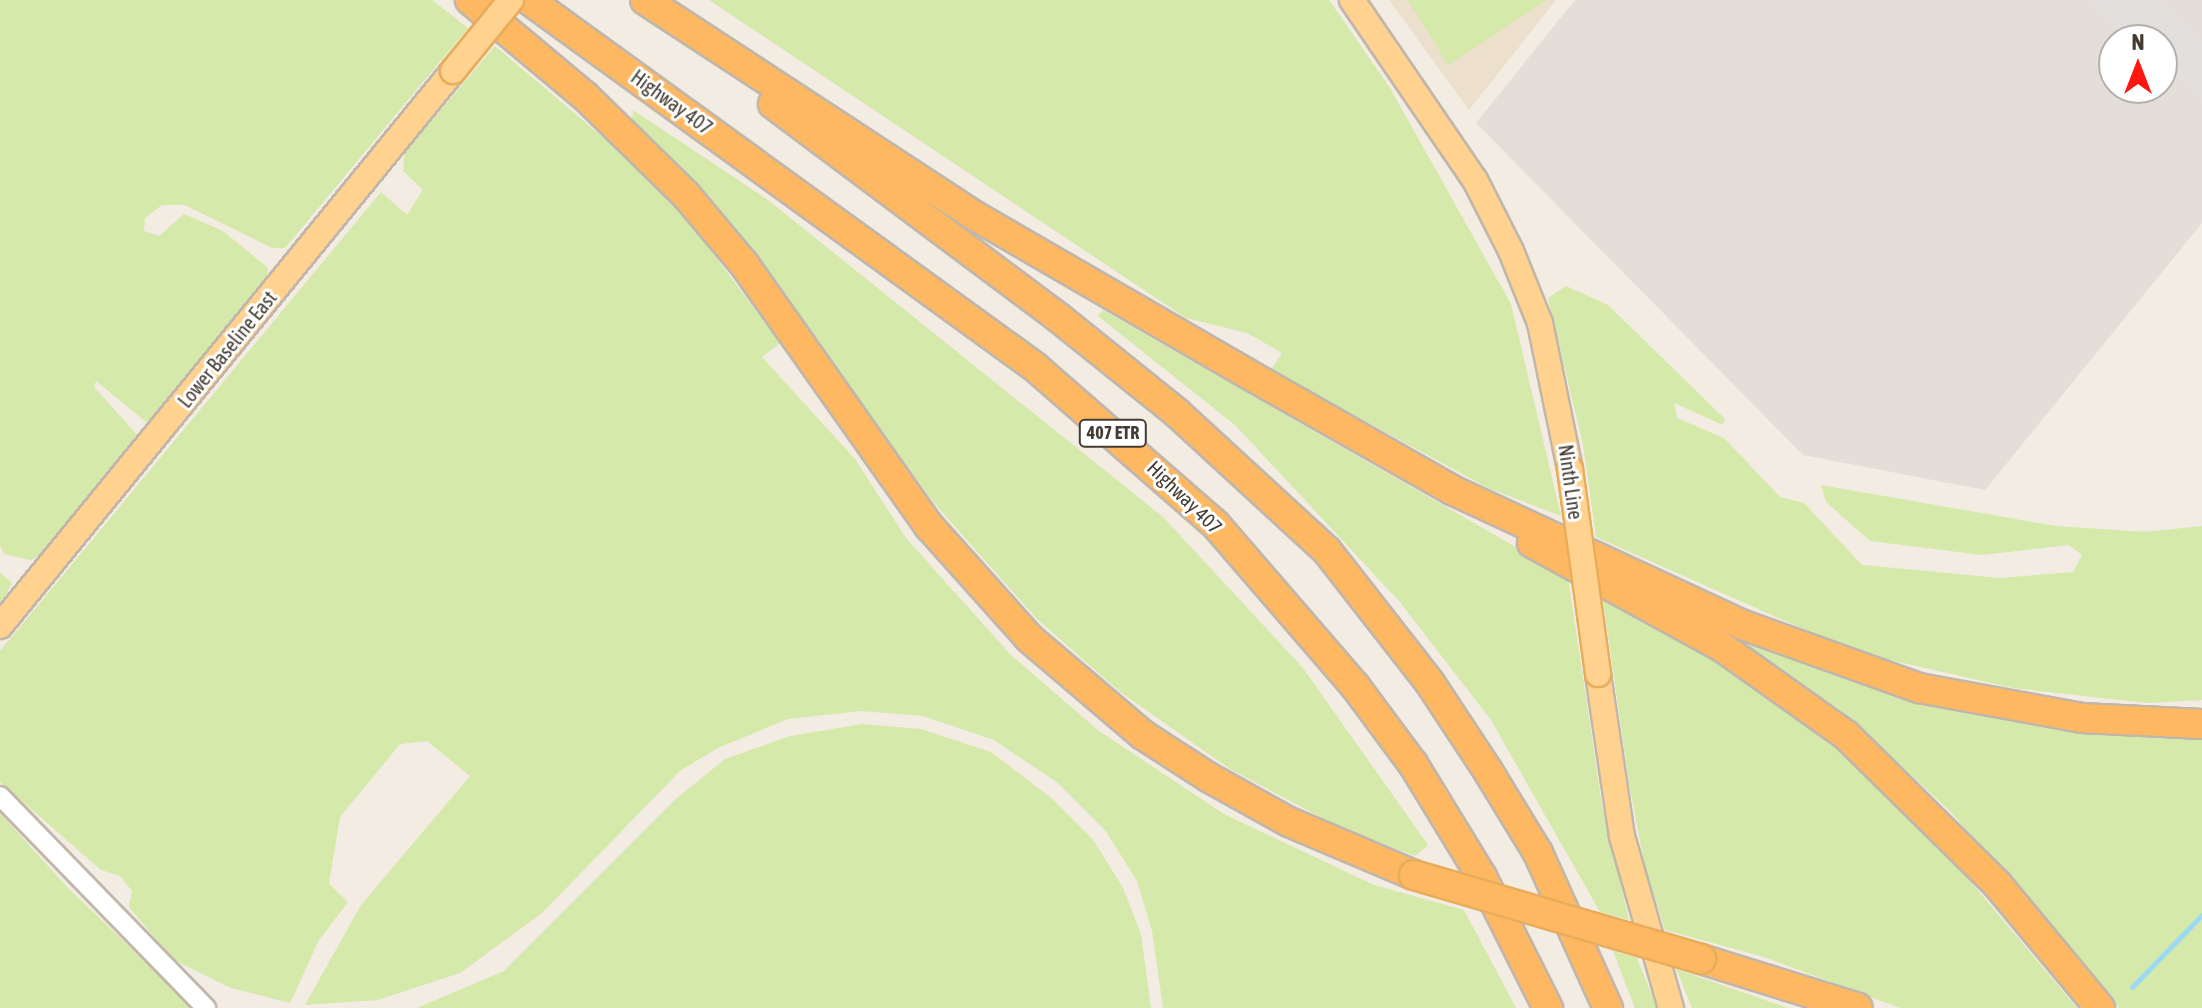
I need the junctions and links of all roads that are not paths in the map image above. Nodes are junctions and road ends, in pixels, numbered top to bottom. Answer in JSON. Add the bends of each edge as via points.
{"nodes":[{"id":1,"x":470,"y":0,"type":"edge"},
{"id":2,"x":511,"y":0,"type":"edge"},
{"id":3,"x":529,"y":0,"type":"edge"},
{"id":4,"x":631,"y":0,"type":"edge"},
{"id":5,"x":645,"y":0,"type":"edge"},
{"id":6,"x":1352,"y":0,"type":"edge"},
{"id":7,"x":1452,"y":490,"type":"junction"},
{"id":8,"x":0,"y":626,"type":"edge"},
{"id":9,"x":2202,"y":724,"type":"edge"},
{"id":10,"x":0,"y":796,"type":"edge"},
{"id":11,"x":206,"y":1008,"type":"edge"},
{"id":12,"x":1548,"y":1008,"type":"edge"},
{"id":13,"x":1608,"y":1008,"type":"edge"},
{"id":14,"x":1671,"y":1008,"type":"edge"},
{"id":15,"x":1858,"y":1008,"type":"edge"},
{"id":16,"x":2100,"y":1008,"type":"edge"}],
"edges":[{"from":1,"to":15,"type":"highway","bridge":true,"via":[[585,96],[686,195],[744,264],[929,526],[1029,638],[1143,735],[1289,822],[1414,875]]},
{"from":2,"to":8,"type":"main road","name":"Lower Baseline East","bridge":true},
{"from":3,"to":12,"type":"highway","name":"Highway 407","number":"407 ETR","via":[[1035,367],[1216,525],[1346,675],[1413,764],[1482,877]]},
{"from":4,"to":13,"type":"highway","number":"407 ETR","via":[[1059,318],[1177,413],[1327,551],[1430,683],[1488,771],[1538,853]]},
{"from":5,"to":7,"type":"highway","via":[[977,217]]},
{"from":6,"to":14,"type":"main road","name":"Ninth Line","bridge":true,"via":[[1475,180],[1540,323],[1570,469],[1622,836]]},
{"from":7,"to":9,"type":"highway","via":[[1743,625],[1860,671],[1919,688],[2082,718]]},
{"from":7,"to":16,"type":"highway","via":[[1490,520],[1722,647],[1846,735],[1997,884]]},
{"from":10,"to":11,"type":"street"}]}
